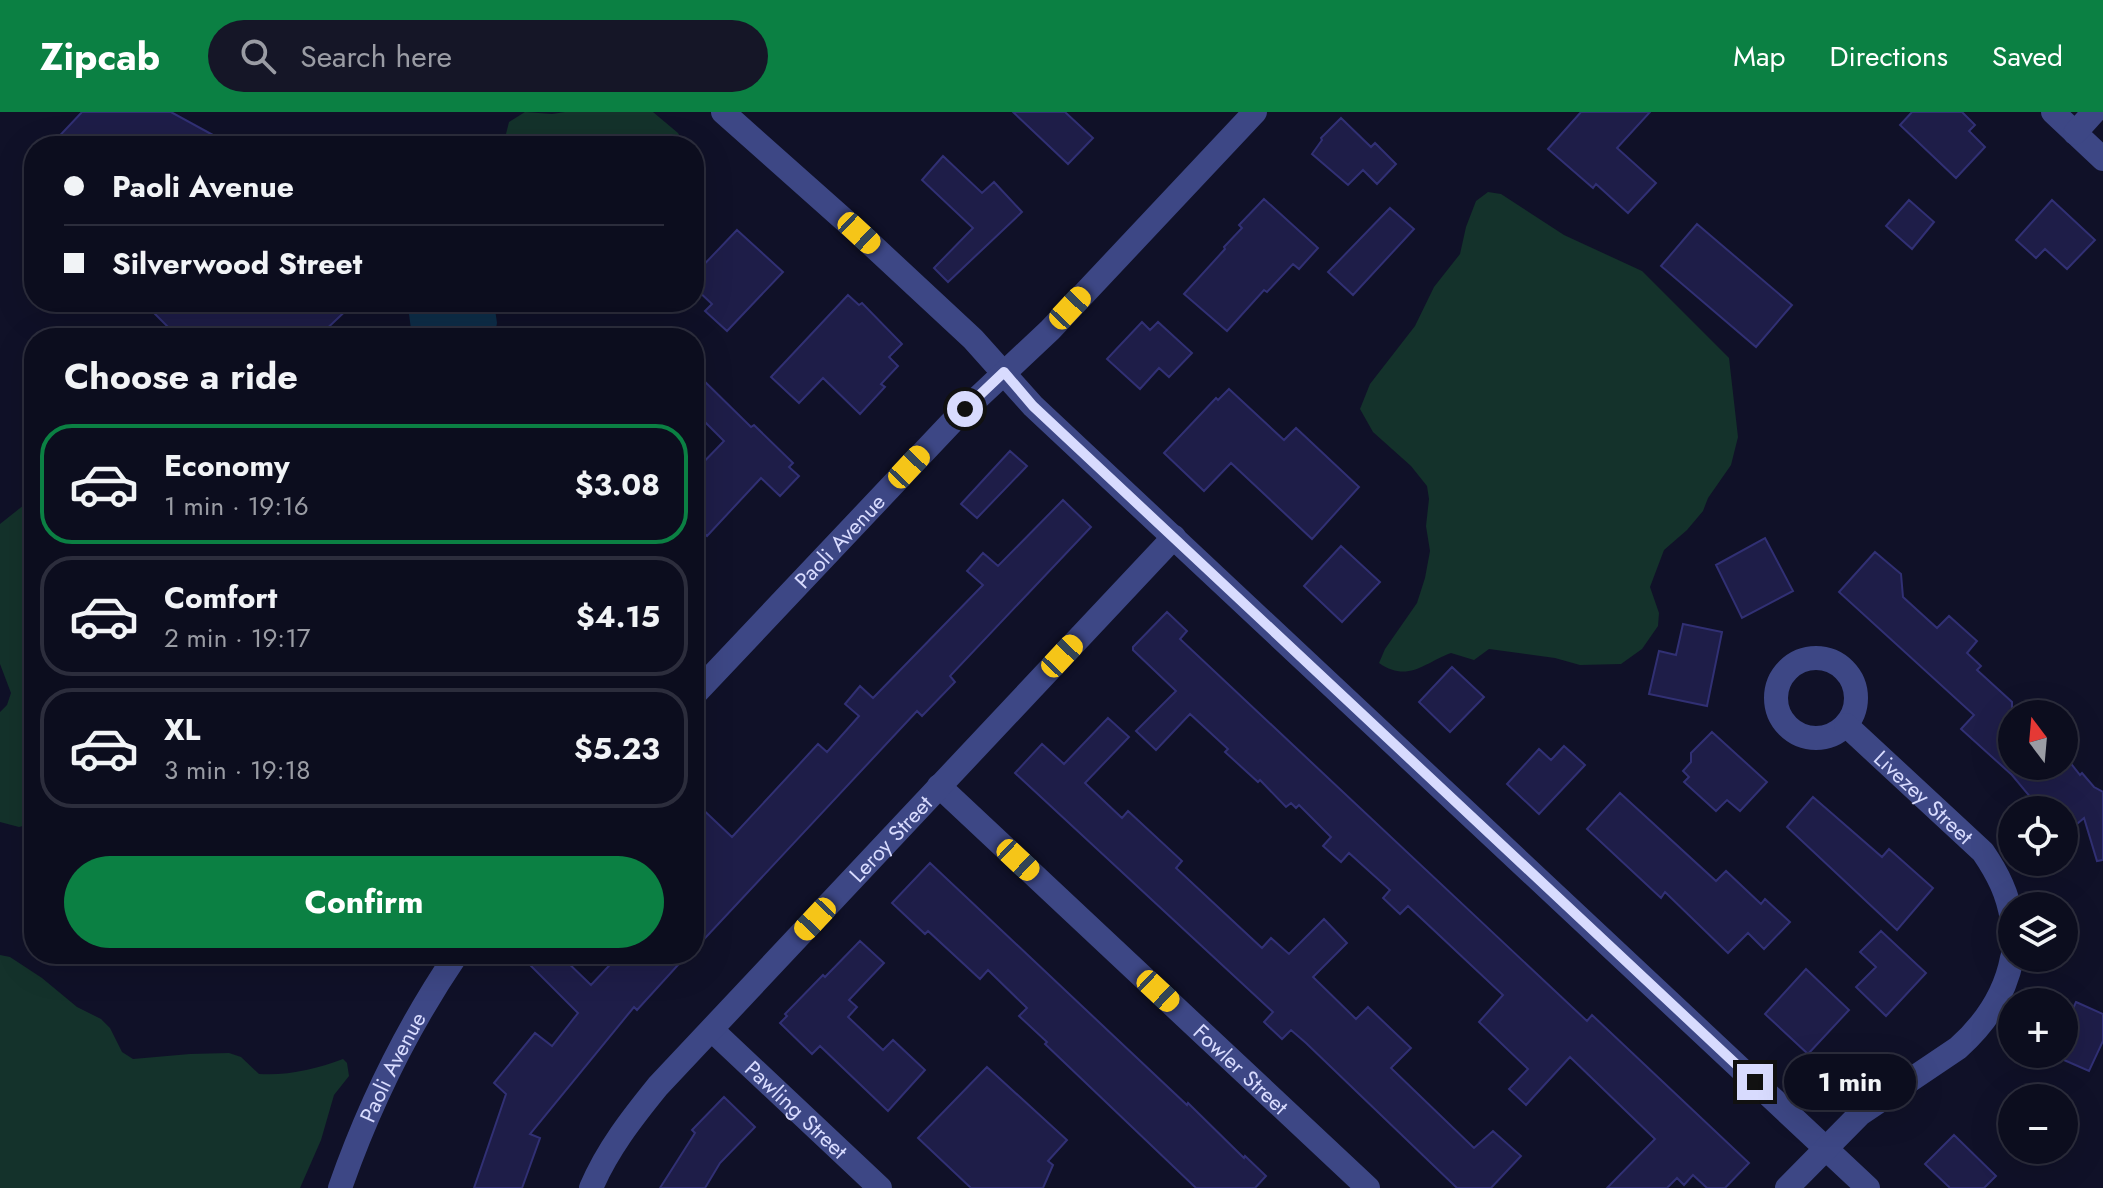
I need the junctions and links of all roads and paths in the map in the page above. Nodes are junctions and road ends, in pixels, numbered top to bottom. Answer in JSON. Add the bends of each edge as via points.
{"nodes":[{"id":1,"x":723,"y":112,"type":"edge"},
{"id":2,"x":1255,"y":112,"type":"edge"},
{"id":3,"x":2053,"y":112,"type":"edge"},
{"id":4,"x":2094,"y":112,"type":"edge"},
{"id":5,"x":2075,"y":133,"type":"junction"},
{"id":6,"x":2103,"y":159,"type":"edge"},
{"id":7,"x":1004,"y":372,"type":"junction"},
{"id":8,"x":1174,"y":537,"type":"junction"},
{"id":9,"x":704,"y":684,"type":"edge"},
{"id":10,"x":1846,"y":725,"type":"dead end"},
{"id":11,"x":939,"y":786,"type":"junction"},
{"id":12,"x":2006,"y":892,"type":"edge"},
{"id":13,"x":451,"y":964,"type":"edge"},
{"id":14,"x":2007,"y":972,"type":"edge"},
{"id":15,"x":712,"y":1030,"type":"junction"},
{"id":16,"x":1825,"y":1148,"type":"junction"},
{"id":17,"x":340,"y":1188,"type":"edge"},
{"id":18,"x":591,"y":1188,"type":"edge"},
{"id":19,"x":880,"y":1188,"type":"edge"},
{"id":20,"x":1368,"y":1188,"type":"edge"},
{"id":21,"x":1787,"y":1188,"type":"edge"},
{"id":22,"x":1868,"y":1188,"type":"edge"}],
"edges":[{"from":1,"to":7,"type":"street"},
{"from":2,"to":7,"type":"street","name":"Paoli Avenue"},
{"from":3,"to":5,"type":"street"},
{"from":4,"to":5,"type":"street"},
{"from":5,"to":6,"type":"street"},
{"from":7,"to":8,"type":"street","via":[[1033,406]]},
{"from":7,"to":9,"type":"street","name":"Paoli Avenue"},
{"from":8,"to":11,"type":"street","name":"Leroy Street"},
{"from":8,"to":16,"type":"street"},
{"from":10,"to":12,"type":"street","name":"Livezey Street","via":[[1983,852]]},
{"from":11,"to":15,"type":"street","name":"Leroy Street"},
{"from":11,"to":20,"type":"street","name":"Fowler Street"},
{"from":13,"to":17,"type":"street","name":"Paoli Avenue","via":[[395,1057]]},
{"from":14,"to":16,"type":"street","via":[[1998,1001],[1972,1035],[1860,1114]]},
{"from":15,"to":18,"type":"street","name":"Leroy Street","via":[[632,1118]]},
{"from":15,"to":19,"type":"street","name":"Pawling Street"},
{"from":16,"to":21,"type":"street"},
{"from":16,"to":22,"type":"street"}]}
